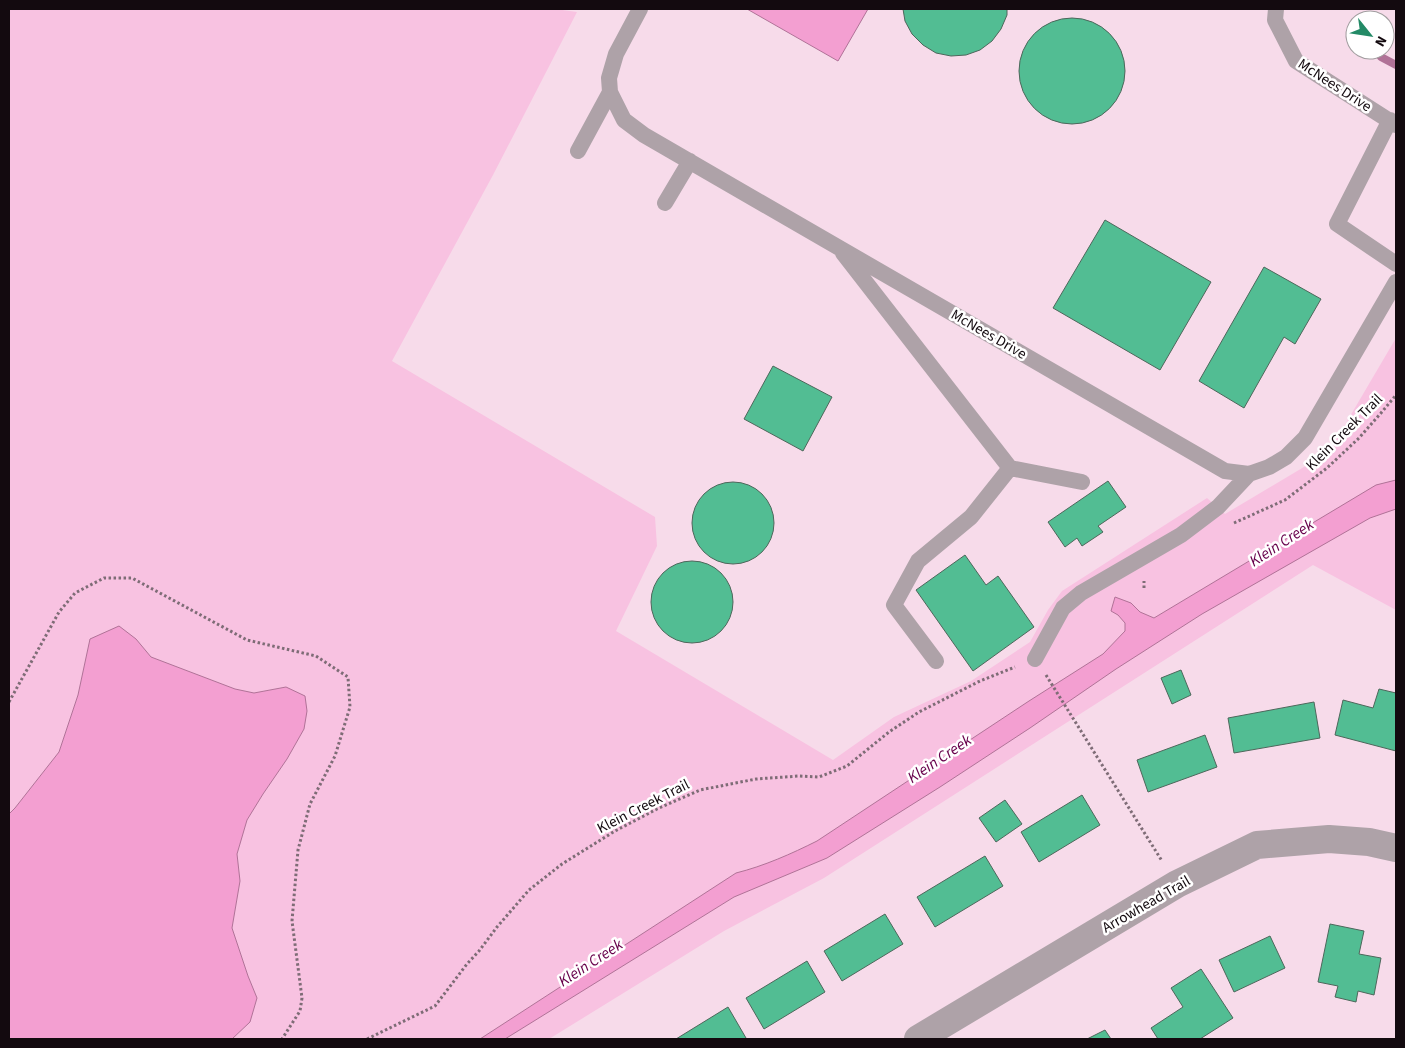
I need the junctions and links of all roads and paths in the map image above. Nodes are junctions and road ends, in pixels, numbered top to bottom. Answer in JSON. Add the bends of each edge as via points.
{"nodes":[{"id":1,"x":640,"y":9,"type":"edge"},
{"id":2,"x":1276,"y":9,"type":"edge"},
{"id":3,"x":610,"y":92,"type":"junction"},
{"id":4,"x":1393,"y":122,"type":"edge"},
{"id":5,"x":578,"y":151,"type":"dead end"},
{"id":6,"x":690,"y":161,"type":"junction"},
{"id":7,"x":665,"y":203,"type":"dead end"},
{"id":8,"x":837,"y":246,"type":"junction"},
{"id":9,"x":1396,"y":264,"type":"edge"},
{"id":10,"x":1396,"y":282,"type":"edge"},
{"id":11,"x":1396,"y":395,"type":"edge"},
{"id":12,"x":1010,"y":468,"type":"junction"},
{"id":13,"x":1249,"y":474,"type":"junction"},
{"id":14,"x":1082,"y":482,"type":"dead end"},
{"id":15,"x":1226,"y":526,"type":"dead end"},
{"id":16,"x":1035,"y":659,"type":"joint"},
{"id":17,"x":936,"y":661,"type":"dead end"},
{"id":18,"x":1046,"y":675,"type":"dead end"},
{"id":19,"x":9,"y":702,"type":"edge"},
{"id":20,"x":1396,"y":848,"type":"edge"},
{"id":21,"x":1177,"y":884,"type":"junction"},
{"id":22,"x":282,"y":1039,"type":"edge"},
{"id":23,"x":367,"y":1039,"type":"edge"},
{"id":24,"x":918,"y":1039,"type":"edge"}],
"edges":[{"from":1,"to":3,"type":"lane","via":[[616,54],[609,78]]},
{"from":2,"to":4,"type":"lane","name":"McNees Drive","via":[[1274,20],[1296,61]]},
{"from":3,"to":5,"type":"lane"},
{"from":3,"to":6,"type":"lane","name":"McNees Drive","via":[[624,120]]},
{"from":4,"to":9,"type":"lane","via":[[1337,224]]},
{"from":6,"to":7,"type":"lane"},
{"from":6,"to":8,"type":"lane","name":"McNees Drive","via":[[786,224]]},
{"from":8,"to":12,"type":"lane"},
{"from":8,"to":13,"type":"lane","name":"McNees Drive","via":[[1225,471]]},
{"from":10,"to":13,"type":"lane","name":"McNees Drive","via":[[1304,438],[1286,457]]},
{"from":11,"to":15,"type":"path","name":"Klein Creek Trail","via":[[1327,468],[1285,500]]},
{"from":12,"to":14,"type":"lane"},
{"from":12,"to":17,"type":"lane","via":[[972,517],[918,561],[894,605]]},
{"from":13,"to":16,"type":"lane","via":[[1218,507],[1182,535],[1081,593],[1064,608]]},
{"from":16,"to":23,"type":"path","name":"Klein Creek Trail","via":[[980,681],[919,712],[847,766],[819,777],[756,779],[700,790],[615,831],[562,864],[529,890],[435,1006]]},
{"from":18,"to":21,"type":"path"},
{"from":19,"to":22,"type":"path","via":[[59,612],[75,593],[104,578],[132,578],[247,640],[316,656],[348,677],[350,706],[335,756],[310,804],[298,850],[292,921],[302,998],[300,1011]]},
{"from":20,"to":21,"type":"street","name":"Arrowhead Trail","via":[[1329,839],[1258,846]]},
{"from":21,"to":24,"type":"street","name":"Arrowhead Trail"}]}
